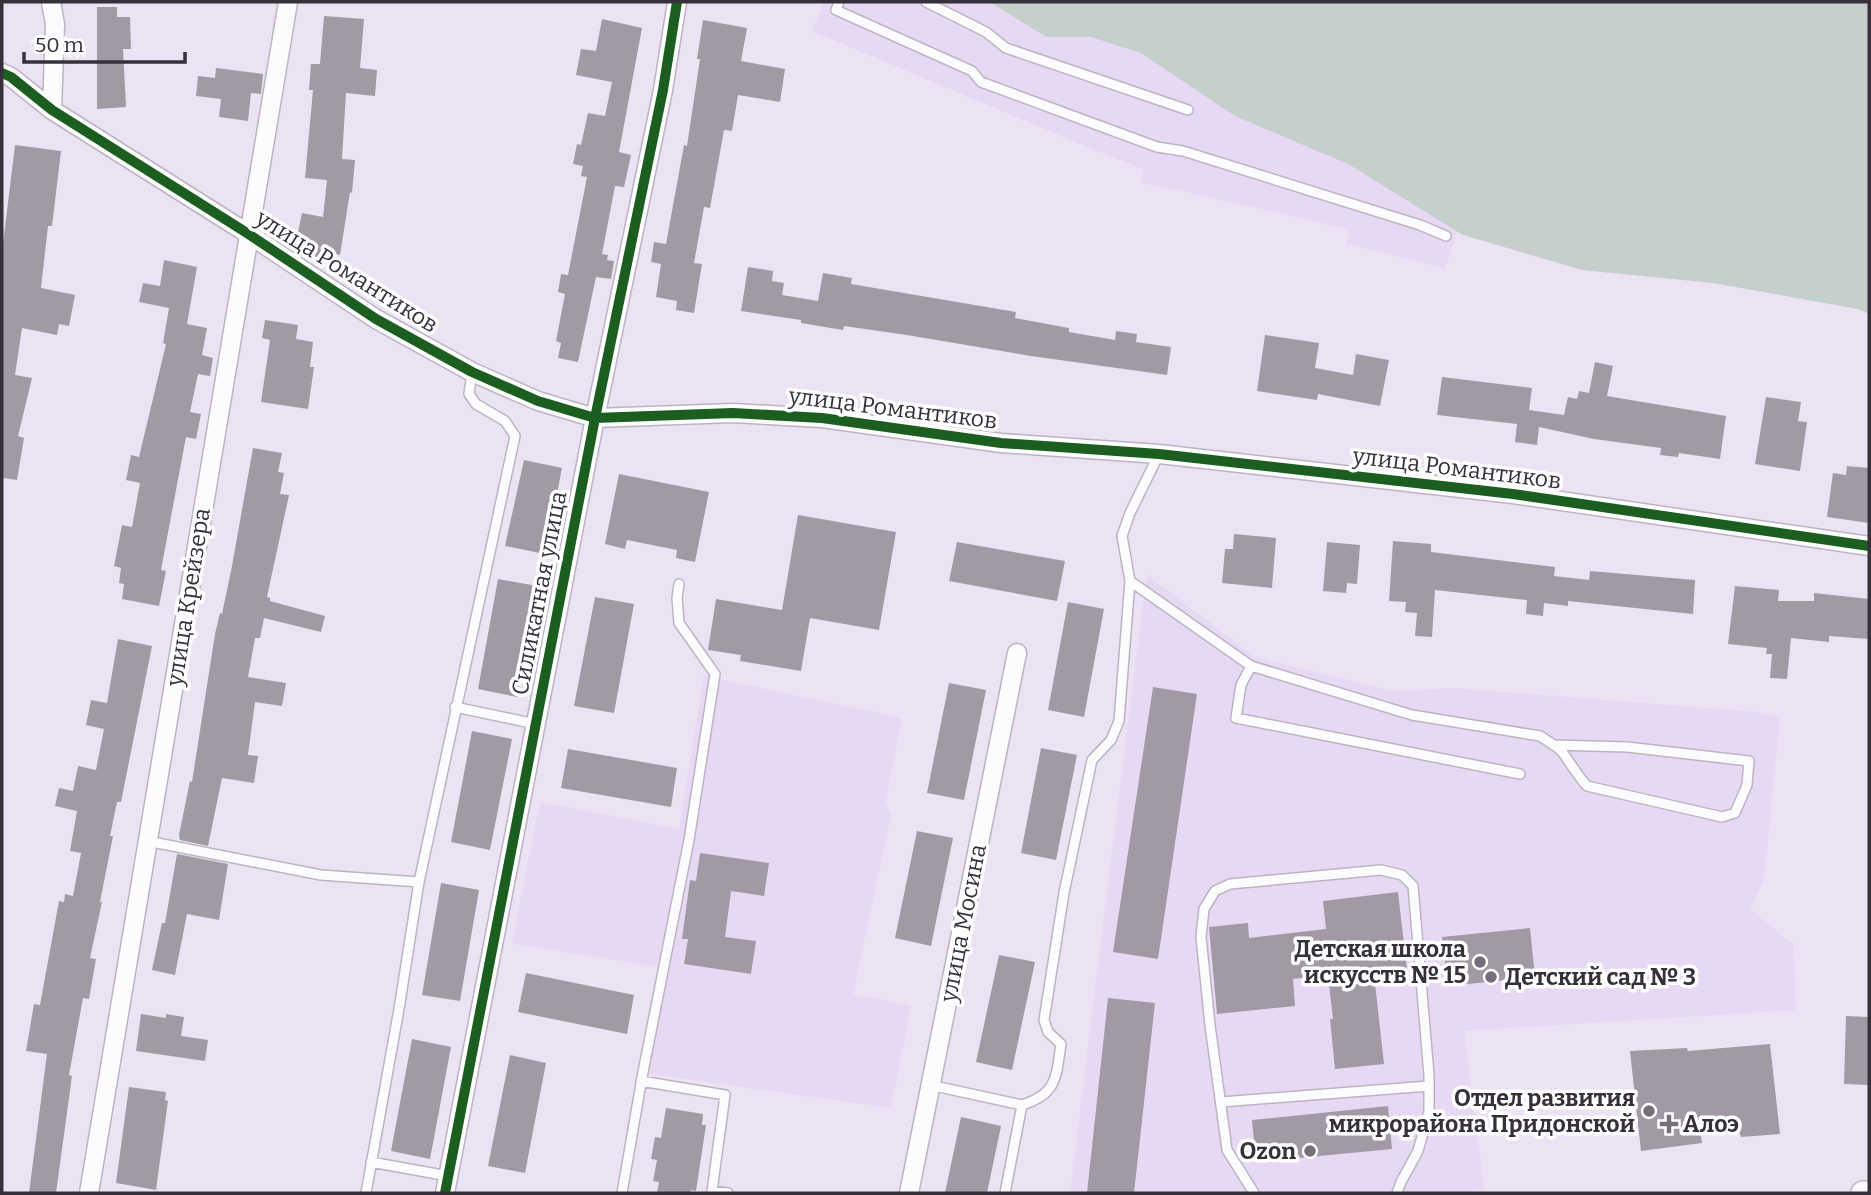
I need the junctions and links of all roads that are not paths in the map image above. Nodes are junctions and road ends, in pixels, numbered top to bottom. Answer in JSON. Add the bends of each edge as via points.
{"nodes":[{"id":1,"x":51,"y":2,"type":"edge"},
{"id":2,"x":288,"y":2,"type":"edge"},
{"id":3,"x":677,"y":2,"type":"edge"},
{"id":4,"x":839,"y":2,"type":"edge"},
{"id":5,"x":926,"y":2,"type":"edge"},
{"id":6,"x":2,"y":73,"type":"edge"},
{"id":7,"x":52,"y":110,"type":"junction"},
{"id":8,"x":1188,"y":110,"type":"dead end"},
{"id":9,"x":247,"y":233,"type":"junction"},
{"id":10,"x":1446,"y":236,"type":"dead end"},
{"id":11,"x":472,"y":372,"type":"junction"},
{"id":12,"x":595,"y":418,"type":"junction"},
{"id":13,"x":1159,"y":454,"type":"junction"},
{"id":14,"x":1869,"y":546,"type":"edge"},
{"id":15,"x":1130,"y":581,"type":"junction"},
{"id":16,"x":679,"y":584,"type":"dead end"},
{"id":17,"x":1017,"y":653,"type":"dead end"},
{"id":18,"x":1251,"y":666,"type":"junction"},
{"id":19,"x":455,"y":707,"type":"junction"},
{"id":20,"x":536,"y":724,"type":"junction"},
{"id":21,"x":1553,"y":746,"type":"junction"},
{"id":22,"x":1520,"y":774,"type":"dead end"},
{"id":23,"x":147,"y":841,"type":"junction"},
{"id":24,"x":419,"y":882,"type":"junction"},
{"id":25,"x":641,"y":1081,"type":"junction"},
{"id":26,"x":930,"y":1085,"type":"junction"},
{"id":27,"x":1429,"y":1086,"type":"junction"},
{"id":28,"x":1220,"y":1102,"type":"junction"},
{"id":29,"x":1023,"y":1104,"type":"junction"},
{"id":30,"x":371,"y":1162,"type":"junction"},
{"id":31,"x":447,"y":1184,"type":"edge"},
{"id":32,"x":89,"y":1193,"type":"edge"},
{"id":33,"x":366,"y":1193,"type":"edge"},
{"id":34,"x":622,"y":1193,"type":"edge"},
{"id":35,"x":728,"y":1193,"type":"edge"},
{"id":36,"x":909,"y":1193,"type":"edge"},
{"id":37,"x":1005,"y":1193,"type":"edge"},
{"id":38,"x":1254,"y":1193,"type":"edge"},
{"id":39,"x":1397,"y":1193,"type":"edge"},
{"id":40,"x":1863,"y":1193,"type":"edge"},
{"id":41,"x":1869,"y":1193,"type":"edge"}],
"edges":[{"from":1,"to":7,"type":"street","via":[[55,24]]},
{"from":2,"to":9,"type":"street","name":"улица Крейзера"},
{"from":3,"to":12,"type":"street","name":"Силикатная улица"},
{"from":4,"to":10,"type":"lane","via":[[836,10],[972,71],[981,82],[1157,147],[1196,155]]},
{"from":5,"to":8,"type":"lane","via":[[986,32],[1006,48]]},
{"from":6,"to":7,"type":"street","name":"улица Романтиков"},
{"from":7,"to":9,"type":"street","name":"улица Романтиков"},
{"from":9,"to":11,"type":"street","name":"улица Романтиков","via":[[376,319]]},
{"from":9,"to":23,"type":"street","name":"улица Крейзера"},
{"from":11,"to":12,"type":"street","name":"улица Романтиков","via":[[538,401]]},
{"from":11,"to":19,"type":"lane","via":[[469,394],[476,404],[505,421],[515,436]]},
{"from":12,"to":13,"type":"street","name":"улица Романтиков","via":[[733,413],[822,418],[1001,443]]},
{"from":12,"to":20,"type":"street","name":"Силикатная улица"},
{"from":13,"to":14,"type":"street","name":"улица Романтиков","via":[[1513,494]]},
{"from":13,"to":15,"type":"lane","via":[[1122,536]]},
{"from":15,"to":18,"type":"lane"},
{"from":15,"to":29,"type":"lane","via":[[1119,721],[1111,740],[1092,760],[1044,1020],[1048,1032],[1061,1044],[1055,1083],[1038,1100]]},
{"from":16,"to":25,"type":"lane","via":[[679,623],[715,674],[689,840]]},
{"from":17,"to":26,"type":"street","name":"улица Мосина"},
{"from":18,"to":21,"type":"lane","via":[[1412,715],[1540,736]]},
{"from":18,"to":22,"type":"lane","via":[[1241,685],[1236,718]]},
{"from":19,"to":20,"type":"lane"},
{"from":19,"to":24,"type":"lane"},
{"from":20,"to":31,"type":"street","name":"Силикатная улица"},
{"from":21,"to":21,"type":"lane","via":[[1562,751],[1587,786],[1722,817],[1735,813],[1747,785],[1749,761],[1627,747]]},
{"from":23,"to":24,"type":"lane","via":[[321,875]]},
{"from":23,"to":32,"type":"street","name":"улица Крейзера"},
{"from":24,"to":30,"type":"lane"},
{"from":25,"to":34,"type":"lane"},
{"from":25,"to":35,"type":"lane","via":[[725,1094],[712,1191]]},
{"from":26,"to":29,"type":"lane"},
{"from":26,"to":36,"type":"street","name":"улица Мосина"},
{"from":27,"to":28,"type":"lane"},
{"from":27,"to":28,"type":"lane","via":[[1413,886],[1402,875],[1381,870],[1230,884],[1215,891],[1204,909],[1201,937]]},
{"from":27,"to":39,"type":"lane","via":[[1429,1111],[1418,1151]]},
{"from":28,"to":38,"type":"lane","via":[[1227,1150]]},
{"from":29,"to":37,"type":"lane"},
{"from":30,"to":31,"type":"lane"},
{"from":30,"to":33,"type":"lane"},
{"from":40,"to":41,"type":"street"}]}
